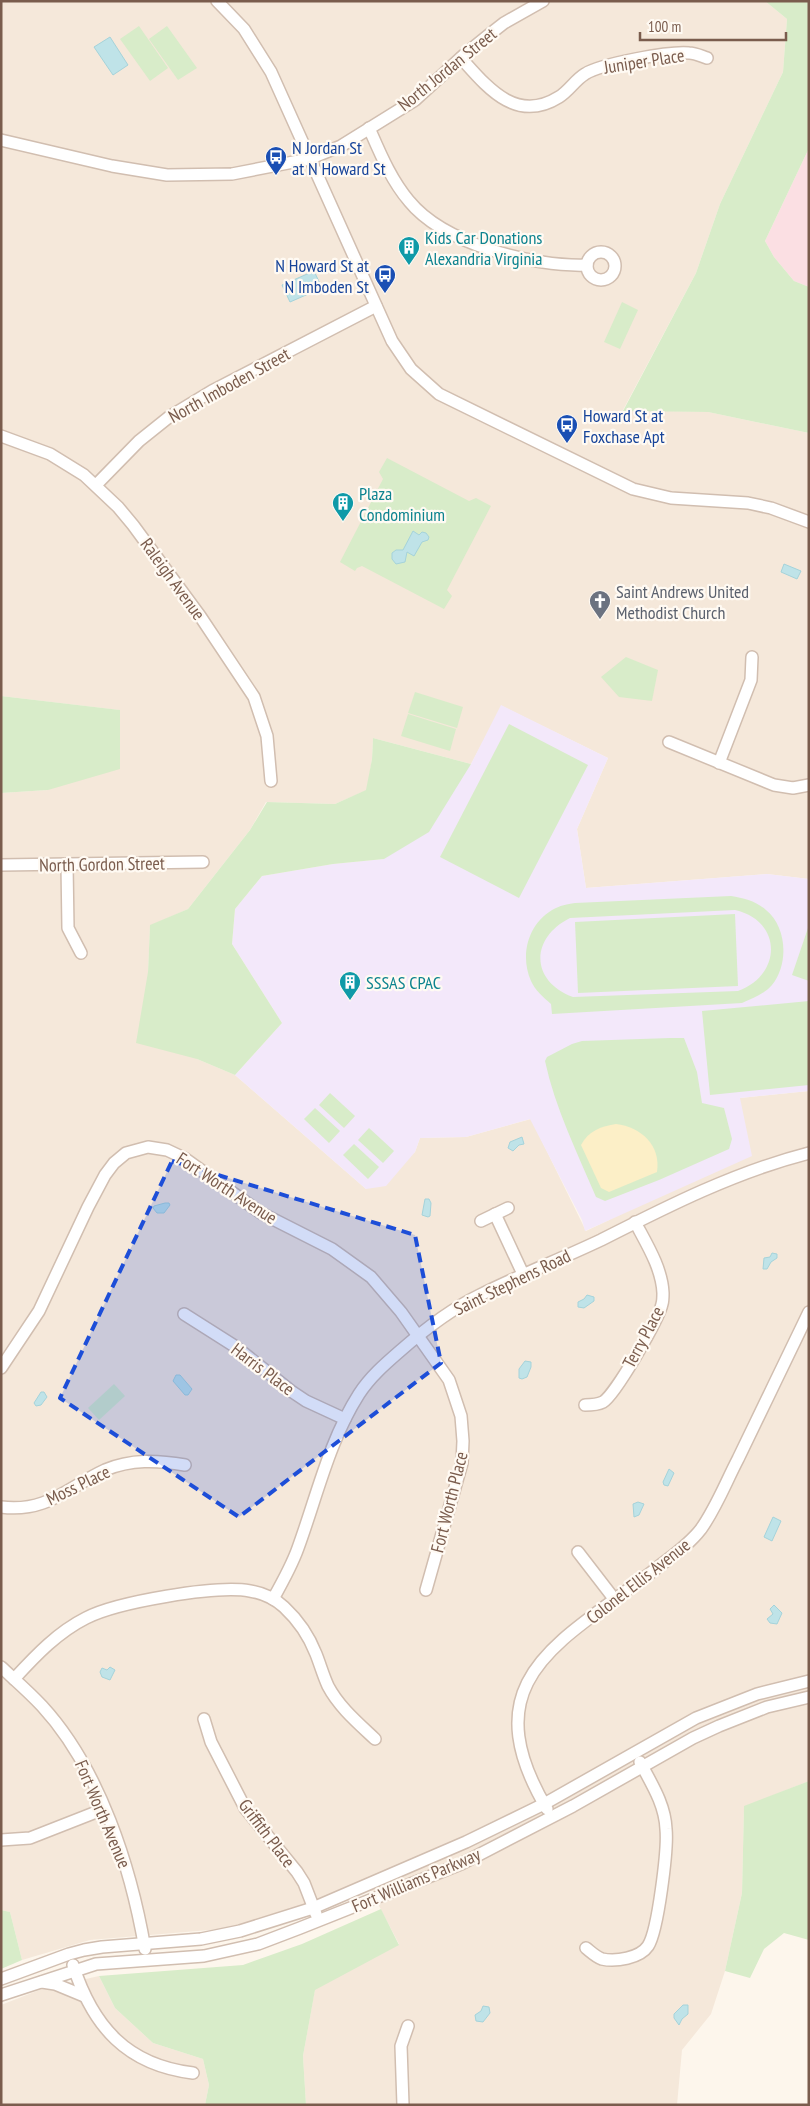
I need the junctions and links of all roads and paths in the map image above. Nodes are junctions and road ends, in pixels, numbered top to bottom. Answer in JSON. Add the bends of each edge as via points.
{"nodes":[{"id":1,"x":217,"y":1,"type":"edge"},
{"id":2,"x":543,"y":1,"type":"edge"},
{"id":3,"x":460,"y":58,"type":"junction"},
{"id":4,"x":707,"y":58,"type":"dead end"},
{"id":5,"x":369,"y":128,"type":"junction"},
{"id":6,"x":1,"y":140,"type":"edge"},
{"id":7,"x":309,"y":159,"type":"junction"},
{"id":8,"x":587,"y":265,"type":"dead end"},
{"id":9,"x":376,"y":306,"type":"junction"},
{"id":10,"x":1,"y":436,"type":"edge"},
{"id":11,"x":96,"y":485,"type":"junction"},
{"id":12,"x":809,"y":522,"type":"edge"},
{"id":13,"x":752,"y":656,"type":"dead end"},
{"id":14,"x":669,"y":742,"type":"dead end"},
{"id":15,"x":719,"y":763,"type":"junction"},
{"id":16,"x":271,"y":781,"type":"dead end"},
{"id":17,"x":809,"y":785,"type":"edge"},
{"id":18,"x":203,"y":862,"type":"dead end"},
{"id":19,"x":1,"y":865,"type":"edge"},
{"id":20,"x":67,"y":865,"type":"junction"},
{"id":21,"x":81,"y":953,"type":"dead end"},
{"id":22,"x":809,"y":1153,"type":"edge"},
{"id":23,"x":508,"y":1208,"type":"dead end"},
{"id":24,"x":495,"y":1214,"type":"junction"},
{"id":25,"x":481,"y":1221,"type":"dead end"},
{"id":26,"x":635,"y":1222,"type":"junction"},
{"id":27,"x":523,"y":1274,"type":"junction"},
{"id":28,"x":809,"y":1312,"type":"edge"},
{"id":29,"x":184,"y":1314,"type":"dead end"},
{"id":30,"x":418,"y":1336,"type":"junction"},
{"id":31,"x":1,"y":1368,"type":"edge"},
{"id":32,"x":584,"y":1405,"type":"dead end"},
{"id":33,"x":344,"y":1419,"type":"junction"},
{"id":34,"x":185,"y":1464,"type":"dead end"},
{"id":35,"x":1,"y":1507,"type":"edge"},
{"id":36,"x":578,"y":1552,"type":"dead end"},
{"id":37,"x":426,"y":1590,"type":"dead end"},
{"id":38,"x":274,"y":1599,"type":"junction"},
{"id":39,"x":615,"y":1600,"type":"junction"},
{"id":40,"x":1,"y":1666,"type":"edge"},
{"id":41,"x":14,"y":1679,"type":"junction"},
{"id":42,"x":809,"y":1681,"type":"edge"},
{"id":43,"x":809,"y":1698,"type":"edge"},
{"id":44,"x":204,"y":1719,"type":"dead end"},
{"id":45,"x":376,"y":1740,"type":"dead end"},
{"id":46,"x":635,"y":1753,"type":"junction"},
{"id":47,"x":643,"y":1768,"type":"junction"},
{"id":48,"x":544,"y":1804,"type":"junction"},
{"id":49,"x":104,"y":1809,"type":"junction"},
{"id":50,"x":551,"y":1817,"type":"junction"},
{"id":51,"x":1,"y":1840,"type":"edge"},
{"id":52,"x":314,"y":1908,"type":"junction"},
{"id":53,"x":319,"y":1920,"type":"junction"},
{"id":54,"x":144,"y":1943,"type":"junction"},
{"id":55,"x":586,"y":1948,"type":"dead end"},
{"id":56,"x":69,"y":1954,"type":"junction"},
{"id":57,"x":146,"y":1958,"type":"junction"},
{"id":58,"x":74,"y":1970,"type":"junction"},
{"id":59,"x":1,"y":1979,"type":"edge"},
{"id":60,"x":40,"y":1981,"type":"junction"},
{"id":61,"x":1,"y":1995,"type":"edge"},
{"id":62,"x":84,"y":1996,"type":"junction"},
{"id":63,"x":408,"y":2026,"type":"dead end"},
{"id":64,"x":193,"y":2073,"type":"dead end"},
{"id":65,"x":403,"y":2105,"type":"edge"}],
"edges":[{"from":1,"to":7,"type":"street","via":[[244,29],[263,58]]},
{"from":2,"to":3,"type":"street","name":"North Jordan Street","via":[[504,23]]},
{"from":3,"to":4,"type":"street","name":"Juniper Place","via":[[497,96],[534,106],[559,97],[582,76],[604,66],[675,53]]},
{"from":3,"to":5,"type":"street","name":"North Jordan Street","via":[[415,100]]},
{"from":5,"to":7,"type":"street","name":"North Jordan Street","via":[[341,146]]},
{"from":5,"to":8,"type":"street","via":[[401,192],[435,226],[482,246],[530,260],[558,265]]},
{"from":6,"to":7,"type":"street","name":"North Jordan Street","via":[[112,166],[167,175],[232,174]]},
{"from":7,"to":9,"type":"street"},
{"from":9,"to":11,"type":"street","name":"North Imboden Street","via":[[176,412],[139,441]]},
{"from":9,"to":12,"type":"street","via":[[398,351],[420,377],[439,394],[514,432],[634,490],[671,498],[748,503]]},
{"from":10,"to":11,"type":"street","name":"Raleigh Avenue","via":[[50,454]]},
{"from":11,"to":16,"type":"street","name":"Raleigh Avenue","via":[[144,540],[206,624],[254,697],[267,736]]},
{"from":13,"to":15,"type":"street","via":[[751,680]]},
{"from":14,"to":15,"type":"street"},
{"from":15,"to":17,"type":"street","via":[[774,785],[793,788]]},
{"from":18,"to":20,"type":"street","name":"North Gordon Street"},
{"from":19,"to":20,"type":"street","name":"North Gordon Street"},
{"from":20,"to":21,"type":"street","via":[[68,928]]},
{"from":22,"to":26,"type":"street","name":"Saint Stephens Road","via":[[705,1189]]},
{"from":23,"to":24,"type":"street"},
{"from":24,"to":25,"type":"street"},
{"from":24,"to":27,"type":"street"},
{"from":26,"to":27,"type":"street","name":"Saint Stephens Road"},
{"from":26,"to":32,"type":"street","name":"Terry Place","via":[[660,1276],[663,1304],[646,1339],[612,1392],[604,1401]]},
{"from":27,"to":30,"type":"street","name":"Saint Stephens Road","via":[[456,1308]]},
{"from":28,"to":39,"type":"street","name":"Colonel Ellis Avenue","via":[[701,1529],[681,1550]]},
{"from":29,"to":33,"type":"street","name":"Harris Place","via":[[236,1347],[306,1401]]},
{"from":30,"to":31,"type":"street","name":"Fort Worth Avenue","via":[[383,1289],[346,1257],[262,1213],[184,1158],[148,1147],[118,1157],[108,1169],[39,1311]]},
{"from":30,"to":33,"type":"street","name":"Saint Stephens Road","via":[[367,1382]]},
{"from":30,"to":37,"type":"street","name":"Fort Worth Place","via":[[449,1380],[458,1404],[463,1441],[462,1463]]},
{"from":33,"to":38,"type":"street","name":"Saint Stephens Road","via":[[298,1550]]},
{"from":34,"to":35,"type":"street","name":"Moss Place","via":[[146,1461],[124,1464],[105,1470],[44,1503]]},
{"from":36,"to":39,"type":"street"},
{"from":38,"to":41,"type":"street","via":[[249,1591],[230,1590],[123,1604],[87,1617],[62,1632]]},
{"from":38,"to":45,"type":"street","via":[[308,1637],[338,1702]]},
{"from":39,"to":48,"type":"street","name":"Colonel Ellis Avenue","via":[[557,1645],[532,1673],[522,1693],[517,1720],[520,1747],[535,1791]]},
{"from":40,"to":41,"type":"street","name":"Fort Worth Avenue"},
{"from":41,"to":49,"type":"street","name":"Fort Worth Avenue","via":[[43,1707],[68,1741]]},
{"from":42,"to":46,"type":"street","name":"Fort Williams Parkway","via":[[766,1692],[696,1718]]},
{"from":43,"to":47,"type":"street","name":"Fort Williams Parkway","via":[[767,1707],[719,1726]]},
{"from":44,"to":52,"type":"street","name":"Griffith Place","via":[[211,1742],[245,1808],[296,1872]]},
{"from":46,"to":47,"type":"street"},
{"from":46,"to":48,"type":"street","name":"Fort Williams Parkway"},
{"from":47,"to":50,"type":"street","name":"Fort Williams Parkway"},
{"from":47,"to":55,"type":"street","via":[[657,1793],[666,1828],[666,1849],[652,1935],[648,1947],[626,1958],[600,1958]]},
{"from":48,"to":50,"type":"street","name":"Colonel Ellis Avenue"},
{"from":48,"to":52,"type":"street","name":"Fort Williams Parkway"},
{"from":49,"to":51,"type":"street","via":[[30,1838]]},
{"from":49,"to":54,"type":"street","name":"Fort Worth Avenue","via":[[132,1885]]},
{"from":50,"to":53,"type":"street","name":"Fort Williams Parkway","via":[[462,1864]]},
{"from":52,"to":53,"type":"street","name":"Griffith Place"},
{"from":52,"to":54,"type":"street","name":"Fort Williams Parkway","via":[[201,1940]]},
{"from":53,"to":57,"type":"street","name":"Fort Williams Parkway","via":[[258,1944],[204,1956]]},
{"from":54,"to":56,"type":"street","name":"Fort Williams Parkway"},
{"from":54,"to":57,"type":"street","name":"Fort Worth Avenue"},
{"from":56,"to":58,"type":"street"},
{"from":56,"to":59,"type":"street","name":"Fort Williams Parkway"},
{"from":57,"to":58,"type":"street","name":"Fort Williams Parkway"},
{"from":58,"to":60,"type":"street","name":"Fort Williams Parkway"},
{"from":58,"to":62,"type":"street"},
{"from":60,"to":61,"type":"street","name":"Fort Williams Parkway"},
{"from":60,"to":62,"type":"street"},
{"from":62,"to":64,"type":"street","via":[[104,2026],[138,2056],[169,2070]]},
{"from":63,"to":65,"type":"street","via":[[400,2055]]}]}
